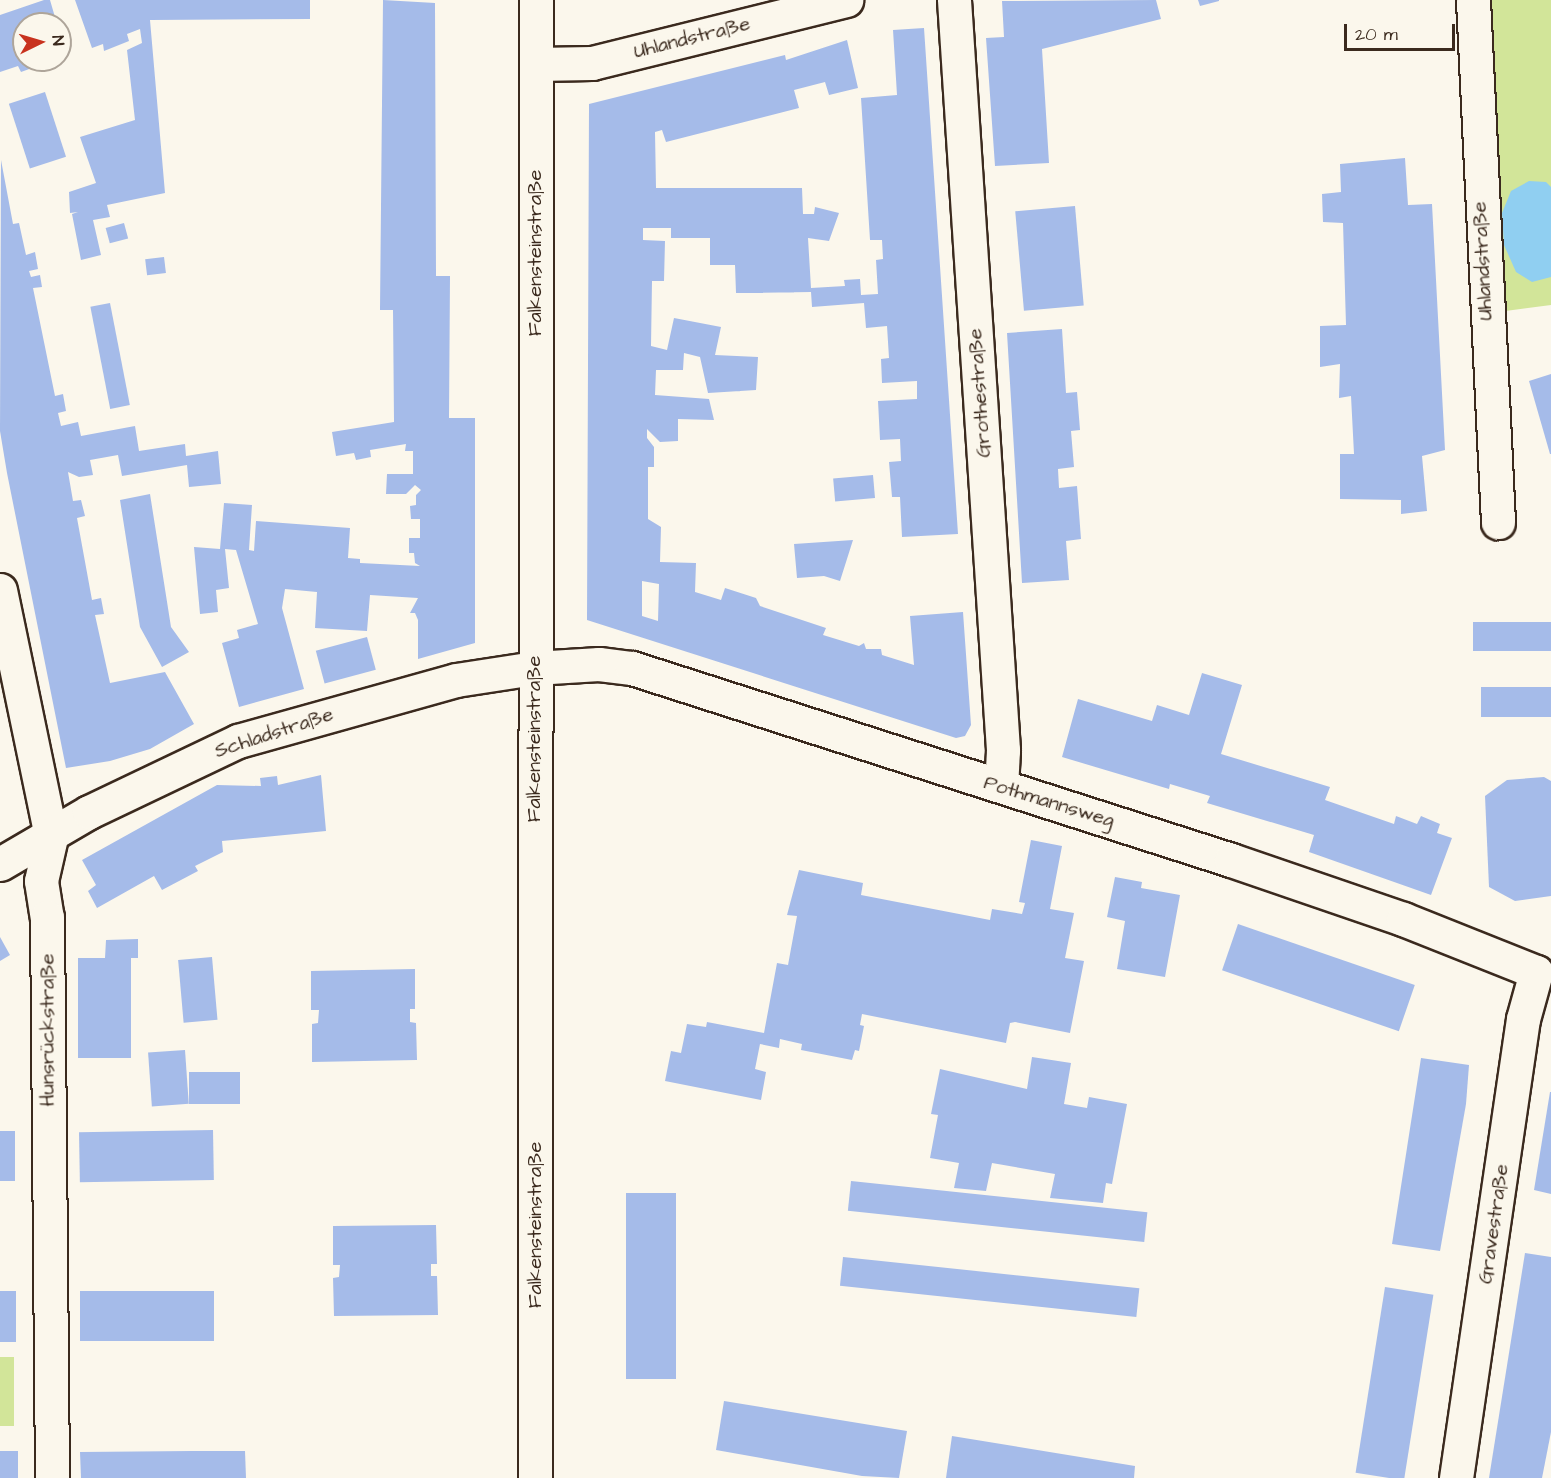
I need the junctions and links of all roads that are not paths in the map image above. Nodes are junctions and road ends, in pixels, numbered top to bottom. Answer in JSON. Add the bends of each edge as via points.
{"nodes":[{"id":1,"x":536,"y":0,"type":"edge"},
{"id":2,"x":846,"y":0,"type":"edge"},
{"id":3,"x":954,"y":0,"type":"edge"},
{"id":4,"x":1473,"y":0,"type":"edge"},
{"id":5,"x":536,"y":64,"type":"junction"},
{"id":6,"x":1498,"y":522,"type":"dead end"},
{"id":7,"x":0,"y":590,"type":"edge"},
{"id":8,"x":534,"y":668,"type":"junction"},
{"id":9,"x":1001,"y":786,"type":"junction"},
{"id":10,"x":51,"y":837,"type":"junction"},
{"id":11,"x":0,"y":864,"type":"edge"},
{"id":12,"x":1544,"y":965,"type":"edge"},
{"id":13,"x":52,"y":1478,"type":"edge"},
{"id":14,"x":535,"y":1478,"type":"edge"},
{"id":15,"x":1456,"y":1478,"type":"edge"}],
"edges":[{"from":1,"to":5,"type":"street","name":"Falkensteinstraße"},
{"from":2,"to":5,"type":"street","name":"Uhlandstraße","via":[[592,63]]},
{"from":3,"to":9,"type":"street","name":"Grothestraße","via":[[1003,750]]},
{"from":4,"to":6,"type":"street","name":"Uhlandstraße"},
{"from":5,"to":8,"type":"street","name":"Falkensteinstraße"},
{"from":7,"to":10,"type":"street","name":"Hunsrückstraße"},
{"from":8,"to":9,"type":"street","name":"Pothmannsweg","via":[[599,664],[632,668]]},
{"from":8,"to":10,"type":"street","name":"Schladstraße","via":[[456,680],[238,741],[89,812]]},
{"from":8,"to":14,"type":"street","name":"Falkensteinstraße"},
{"from":9,"to":12,"type":"street","name":"Pothmannsweg"},
{"from":10,"to":11,"type":"street","name":"Schladstraße"},
{"from":10,"to":13,"type":"street","name":"Hunsrückstraße","via":[[41,881],[47,916]]},
{"from":12,"to":15,"type":"street","name":"Gravestraße","via":[[1523,1019]]}]}
